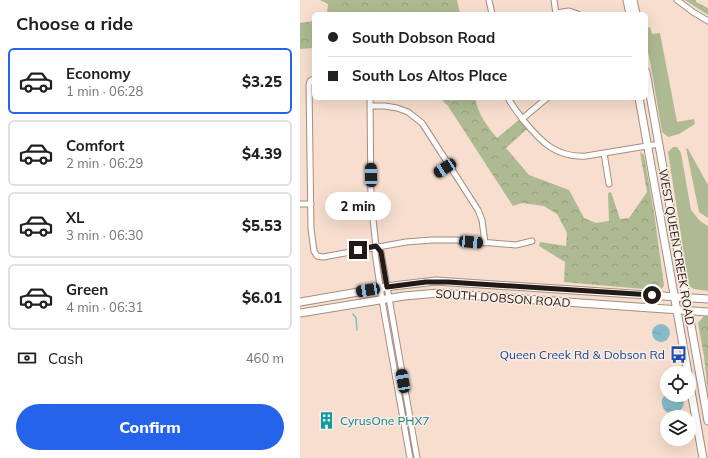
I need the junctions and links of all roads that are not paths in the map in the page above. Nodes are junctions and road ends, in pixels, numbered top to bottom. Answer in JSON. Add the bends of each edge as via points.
{"nodes":[{"id":1,"x":489,"y":0,"type":"edge"},
{"id":2,"x":554,"y":0,"type":"edge"},
{"id":3,"x":622,"y":0,"type":"edge"},
{"id":4,"x":627,"y":0,"type":"edge"},
{"id":5,"x":634,"y":0,"type":"edge"},
{"id":6,"x":677,"y":0,"type":"edge"},
{"id":7,"x":492,"y":12,"type":"edge"},
{"id":8,"x":556,"y":12,"type":"edge"},
{"id":9,"x":625,"y":12,"type":"edge"},
{"id":10,"x":630,"y":12,"type":"edge"},
{"id":11,"x":636,"y":12,"type":"edge"},
{"id":12,"x":708,"y":21,"type":"edge"},
{"id":13,"x":312,"y":80,"type":"edge"},
{"id":14,"x":648,"y":83,"type":"edge"},
{"id":15,"x":370,"y":100,"type":"edge"},
{"id":16,"x":509,"y":100,"type":"edge"},
{"id":17,"x":544,"y":100,"type":"edge"},
{"id":18,"x":639,"y":100,"type":"edge"},
{"id":19,"x":370,"y":106,"type":"junction"},
{"id":20,"x":522,"y":118,"type":"junction"},
{"id":21,"x":659,"y":144,"type":"junction"},
{"id":22,"x":648,"y":146,"type":"junction"},
{"id":23,"x":604,"y":153,"type":"junction"},
{"id":24,"x":450,"y":166,"type":"junction"},
{"id":25,"x":438,"y":174,"type":"dead end"},
{"id":26,"x":609,"y":184,"type":"dead end"},
{"id":27,"x":300,"y":204,"type":"edge"},
{"id":28,"x":311,"y":204,"type":"junction"},
{"id":29,"x":532,"y":241,"type":"dead end"},
{"id":30,"x":485,"y":243,"type":"junction"},
{"id":31,"x":376,"y":246,"type":"junction"},
{"id":32,"x":384,"y":287,"type":"junction"},
{"id":33,"x":674,"y":297,"type":"junction"},
{"id":34,"x":686,"y":298,"type":"junction"},
{"id":35,"x":386,"y":299,"type":"junction"},
{"id":36,"x":708,"y":299,"type":"edge"},
{"id":37,"x":300,"y":302,"type":"edge"},
{"id":38,"x":677,"y":310,"type":"junction"},
{"id":39,"x":688,"y":311,"type":"junction"},
{"id":40,"x":708,"y":312,"type":"edge"},
{"id":41,"x":300,"y":313,"type":"edge"},
{"id":42,"x":687,"y":366,"type":"edge"},
{"id":43,"x":693,"y":402,"type":"edge"},
{"id":44,"x":708,"y":421,"type":"edge"},
{"id":45,"x":410,"y":458,"type":"edge"},
{"id":46,"x":417,"y":458,"type":"edge"},
{"id":47,"x":703,"y":458,"type":"edge"}],
"edges":[{"from":1,"to":7,"type":"street"},
{"from":2,"to":8,"type":"street"},
{"from":3,"to":9,"type":"main road"},
{"from":4,"to":10,"type":"main road"},
{"from":5,"to":11,"type":"main road"},
{"from":6,"to":12,"type":"street"},
{"from":13,"to":28,"type":"street","via":[[309,85]]},
{"from":14,"to":21,"type":"main road","name":"WEST QUEEN CREEK ROAD"},
{"from":15,"to":19,"type":"street"},
{"from":16,"to":20,"type":"street"},
{"from":17,"to":20,"type":"street"},
{"from":18,"to":22,"type":"main road","name":"WEST QUEEN CREEK ROAD"},
{"from":19,"to":24,"type":"street","via":[[396,108],[415,117]]},
{"from":19,"to":31,"type":"street","via":[[371,202]]},
{"from":20,"to":23,"type":"street","via":[[548,146],[558,152],[576,157]]},
{"from":21,"to":22,"type":"street"},
{"from":21,"to":34,"type":"main road","name":"WEST QUEEN CREEK ROAD"},
{"from":22,"to":23,"type":"street"},
{"from":22,"to":33,"type":"main road","name":"WEST QUEEN CREEK ROAD"},
{"from":23,"to":26,"type":"street"},
{"from":24,"to":25,"type":"street"},
{"from":24,"to":30,"type":"street","via":[[478,210]]},
{"from":27,"to":28,"type":"street"},
{"from":28,"to":31,"type":"street","via":[[311,229],[317,256]]},
{"from":29,"to":30,"type":"street","via":[[516,246]]},
{"from":30,"to":31,"type":"street","via":[[432,240]]},
{"from":31,"to":32,"type":"street","via":[[381,252]]},
{"from":32,"to":33,"type":"main road","name":"SOUTH DOBSON ROAD","via":[[448,282]]},
{"from":32,"to":35,"type":"street"},
{"from":32,"to":37,"type":"main road","name":"SOUTH DOBSON ROAD"},
{"from":33,"to":34,"type":"main road","name":"SOUTH DOBSON ROAD"},
{"from":33,"to":38,"type":"main road","name":"WEST QUEEN CREEK ROAD"},
{"from":34,"to":36,"type":"main road","name":"SOUTH DOBSON ROAD"},
{"from":34,"to":39,"type":"main road","name":"WEST QUEEN CREEK ROAD"},
{"from":35,"to":38,"type":"main road","name":"SOUTH DOBSON ROAD","via":[[414,294],[448,293]]},
{"from":35,"to":41,"type":"main road","name":"SOUTH DOBSON ROAD"},
{"from":35,"to":45,"type":"street"},
{"from":35,"to":46,"type":"street"},
{"from":38,"to":39,"type":"main road","name":"SOUTH DOBSON ROAD"},
{"from":38,"to":42,"type":"main road","name":"WEST QUEEN CREEK ROAD"},
{"from":39,"to":40,"type":"main road","name":"SOUTH DOBSON ROAD"},
{"from":39,"to":44,"type":"main road","name":"WEST QUEEN CREEK ROAD"},
{"from":43,"to":47,"type":"main road"}]}
